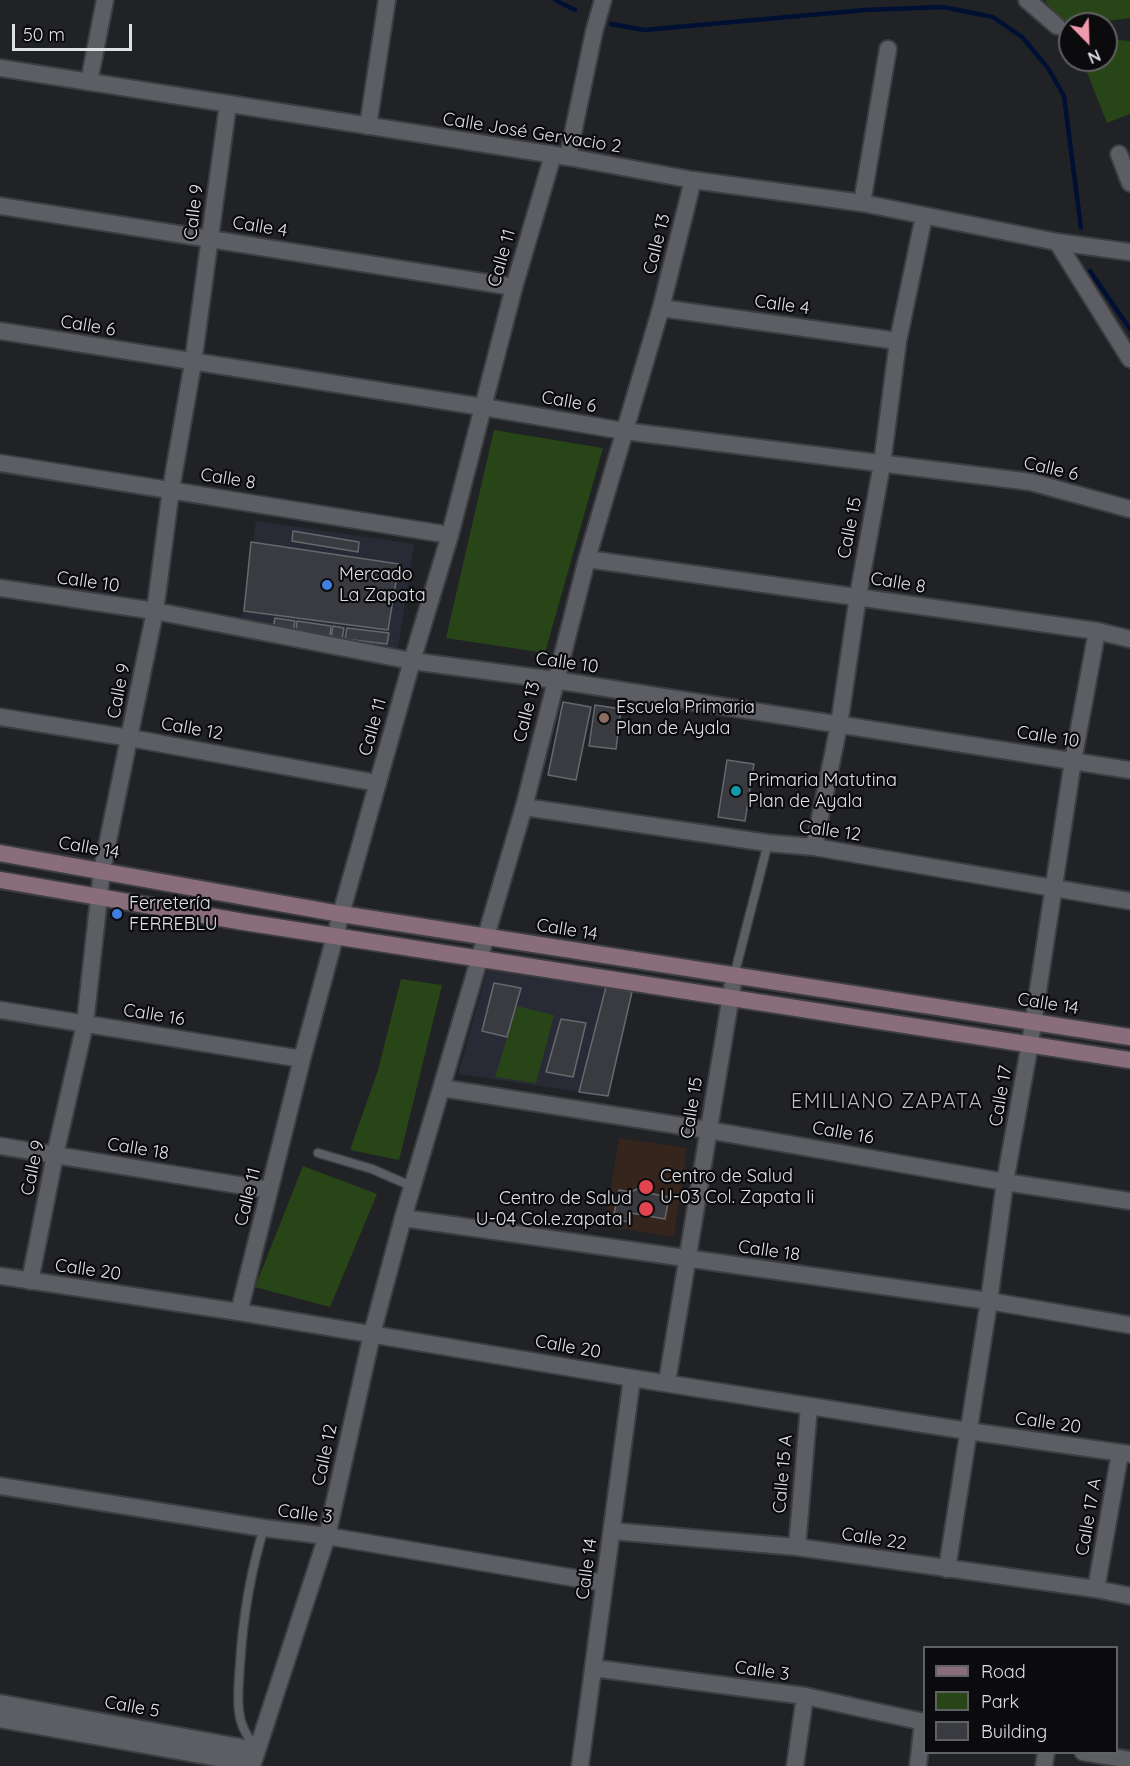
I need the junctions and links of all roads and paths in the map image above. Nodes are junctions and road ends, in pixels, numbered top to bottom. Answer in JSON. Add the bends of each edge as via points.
{"nodes":[{"id":1,"x":105,"y":0,"type":"edge"},
{"id":2,"x":387,"y":0,"type":"edge"},
{"id":3,"x":603,"y":0,"type":"edge"},
{"id":4,"x":1026,"y":0,"type":"edge"},
{"id":5,"x":1057,"y":26,"type":"dead end"},
{"id":6,"x":888,"y":49,"type":"dead end"},
{"id":7,"x":0,"y":68,"type":"edge"},
{"id":8,"x":89,"y":82,"type":"junction"},
{"id":9,"x":228,"y":104,"type":"junction"},
{"id":10,"x":368,"y":126,"type":"junction"},
{"id":11,"x":1119,"y":154,"type":"dead end"},
{"id":12,"x":561,"y":156,"type":"junction"},
{"id":13,"x":693,"y":180,"type":"junction"},
{"id":14,"x":1130,"y":183,"type":"edge"},
{"id":15,"x":862,"y":203,"type":"junction"},
{"id":16,"x":0,"y":206,"type":"edge"},
{"id":17,"x":924,"y":216,"type":"junction"},
{"id":18,"x":210,"y":239,"type":"junction"},
{"id":19,"x":1057,"y":242,"type":"junction"},
{"id":20,"x":1130,"y":252,"type":"edge"},
{"id":21,"x":514,"y":287,"type":"junction"},
{"id":22,"x":661,"y":308,"type":"junction"},
{"id":23,"x":0,"y":331,"type":"edge"},
{"id":24,"x":898,"y":341,"type":"junction"},
{"id":25,"x":1130,"y":359,"type":"edge"},
{"id":26,"x":193,"y":363,"type":"junction"},
{"id":27,"x":483,"y":406,"type":"junction"},
{"id":28,"x":624,"y":431,"type":"junction"},
{"id":29,"x":0,"y":463,"type":"edge"},
{"id":30,"x":882,"y":464,"type":"junction"},
{"id":31,"x":171,"y":489,"type":"junction"},
{"id":32,"x":1130,"y":509,"type":"edge"},
{"id":33,"x":450,"y":535,"type":"junction"},
{"id":34,"x":587,"y":559,"type":"junction"},
{"id":35,"x":0,"y":588,"type":"edge"},
{"id":36,"x":858,"y":596,"type":"junction"},
{"id":37,"x":154,"y":611,"type":"junction"},
{"id":38,"x":1097,"y":631,"type":"junction"},
{"id":39,"x":1130,"y":639,"type":"edge"},
{"id":40,"x":412,"y":661,"type":"junction"},
{"id":41,"x":555,"y":680,"type":"junction"},
{"id":42,"x":0,"y":717,"type":"edge"},
{"id":43,"x":839,"y":725,"type":"junction"},
{"id":44,"x":130,"y":738,"type":"junction"},
{"id":45,"x":1073,"y":761,"type":"junction"},
{"id":46,"x":1130,"y":770,"type":"edge"},
{"id":47,"x":377,"y":783,"type":"junction"},
{"id":48,"x":524,"y":807,"type":"junction"},
{"id":49,"x":768,"y":843,"type":"junction"},
{"id":50,"x":814,"y":847,"type":"junction"},
{"id":51,"x":0,"y":853,"type":"edge"},
{"id":52,"x":102,"y":870,"type":"junction"},
{"id":53,"x":0,"y":880,"type":"edge"},
{"id":54,"x":1053,"y":886,"type":"junction"},
{"id":55,"x":100,"y":897,"type":"junction"},
{"id":56,"x":1130,"y":901,"type":"edge"},
{"id":57,"x":341,"y":914,"type":"junction"},
{"id":58,"x":336,"y":935,"type":"junction"},
{"id":59,"x":486,"y":937,"type":"junction"},
{"id":60,"x":481,"y":958,"type":"junction"},
{"id":61,"x":734,"y":977,"type":"junction"},
{"id":62,"x":730,"y":997,"type":"junction"},
{"id":63,"x":0,"y":1010,"type":"edge"},
{"id":64,"x":1034,"y":1022,"type":"junction"},
{"id":65,"x":85,"y":1024,"type":"junction"},
{"id":66,"x":1130,"y":1037,"type":"edge"},
{"id":67,"x":1030,"y":1043,"type":"junction"},
{"id":68,"x":302,"y":1059,"type":"junction"},
{"id":69,"x":1130,"y":1059,"type":"edge"},
{"id":70,"x":442,"y":1088,"type":"junction"},
{"id":71,"x":708,"y":1130,"type":"junction"},
{"id":72,"x":0,"y":1146,"type":"edge"},
{"id":73,"x":318,"y":1152,"type":"dead end"},
{"id":74,"x":55,"y":1155,"type":"junction"},
{"id":75,"x":1005,"y":1182,"type":"junction"},
{"id":76,"x":411,"y":1186,"type":"junction"},
{"id":77,"x":269,"y":1190,"type":"junction"},
{"id":78,"x":1130,"y":1201,"type":"edge"},
{"id":79,"x":402,"y":1218,"type":"junction"},
{"id":80,"x":688,"y":1259,"type":"junction"},
{"id":81,"x":0,"y":1276,"type":"edge"},
{"id":82,"x":30,"y":1281,"type":"junction"},
{"id":83,"x":989,"y":1301,"type":"junction"},
{"id":84,"x":239,"y":1312,"type":"junction"},
{"id":85,"x":1130,"y":1325,"type":"edge"},
{"id":86,"x":372,"y":1334,"type":"junction"},
{"id":87,"x":632,"y":1378,"type":"junction"},
{"id":88,"x":667,"y":1382,"type":"junction"},
{"id":89,"x":809,"y":1406,"type":"junction"},
{"id":90,"x":968,"y":1431,"type":"junction"},
{"id":91,"x":1125,"y":1454,"type":"edge"},
{"id":92,"x":0,"y":1486,"type":"edge"},
{"id":93,"x":264,"y":1528,"type":"junction"},
{"id":94,"x":612,"y":1531,"type":"junction"},
{"id":95,"x":327,"y":1536,"type":"junction"},
{"id":96,"x":797,"y":1547,"type":"junction"},
{"id":97,"x":947,"y":1569,"type":"junction"},
{"id":98,"x":604,"y":1583,"type":"junction"},
{"id":99,"x":1096,"y":1589,"type":"junction"},
{"id":100,"x":1130,"y":1596,"type":"edge"},
{"id":101,"x":593,"y":1668,"type":"junction"},
{"id":102,"x":805,"y":1696,"type":"junction"},
{"id":103,"x":0,"y":1703,"type":"edge"},
{"id":104,"x":0,"y":1719,"type":"edge"},
{"id":105,"x":923,"y":1722,"type":"edge"},
{"id":106,"x":923,"y":1729,"type":"edge"},
{"id":107,"x":1095,"y":1754,"type":"edge"},
{"id":108,"x":254,"y":1760,"type":"edge"},
{"id":109,"x":1130,"y":1760,"type":"edge"},
{"id":110,"x":580,"y":1766,"type":"edge"},
{"id":111,"x":795,"y":1766,"type":"edge"},
{"id":112,"x":918,"y":1766,"type":"edge"}],
"edges":[{"from":1,"to":8,"type":"street"},
{"from":2,"to":10,"type":"street"},
{"from":3,"to":12,"type":"street","name":"Calle 11"},
{"from":4,"to":5,"type":"street"},
{"from":6,"to":15,"type":"street"},
{"from":7,"to":8,"type":"street","name":"Calle José Gervacio 2"},
{"from":8,"to":9,"type":"street","name":"Calle José Gervacio 2"},
{"from":9,"to":10,"type":"street","name":"Calle José Gervacio 2"},
{"from":9,"to":18,"type":"street","name":"Calle 9"},
{"from":10,"to":12,"type":"street","name":"Calle José Gervacio 2"},
{"from":11,"to":14,"type":"street"},
{"from":12,"to":13,"type":"street","name":"Calle José Gervacio 2"},
{"from":12,"to":21,"type":"street","name":"Calle 11"},
{"from":13,"to":15,"type":"street","name":"Calle José Gervacio 2"},
{"from":13,"to":22,"type":"street","name":"Calle 13"},
{"from":15,"to":17,"type":"street","name":"Calle José Gervacio 2"},
{"from":16,"to":18,"type":"street","name":"Calle 4"},
{"from":17,"to":19,"type":"street","name":"Calle José Gervacio 2"},
{"from":17,"to":24,"type":"street","name":"Calle 15"},
{"from":18,"to":21,"type":"street","name":"Calle 4"},
{"from":18,"to":26,"type":"street","name":"Calle 9"},
{"from":19,"to":20,"type":"street","name":"Calle José Gervacio 2"},
{"from":19,"to":25,"type":"street"},
{"from":21,"to":27,"type":"street","name":"Calle 11"},
{"from":22,"to":24,"type":"street","name":"Calle 4"},
{"from":22,"to":28,"type":"street","name":"Calle 13"},
{"from":23,"to":26,"type":"street","name":"Calle 6"},
{"from":24,"to":30,"type":"street","name":"Calle 15"},
{"from":26,"to":27,"type":"street","name":"Calle 6"},
{"from":26,"to":31,"type":"street","name":"Calle 9"},
{"from":27,"to":28,"type":"street","name":"Calle 6"},
{"from":27,"to":33,"type":"street","name":"Calle 11"},
{"from":28,"to":30,"type":"street","name":"Calle 6"},
{"from":28,"to":34,"type":"street","name":"Calle 13"},
{"from":29,"to":31,"type":"street","name":"Calle 8"},
{"from":30,"to":32,"type":"street","name":"Calle 6","via":[[1031,482]]},
{"from":30,"to":36,"type":"street","name":"Calle 15"},
{"from":31,"to":33,"type":"street","name":"Calle 8"},
{"from":31,"to":37,"type":"street","name":"Calle 9"},
{"from":33,"to":40,"type":"street","name":"Calle 11"},
{"from":34,"to":36,"type":"street","name":"Calle 8"},
{"from":34,"to":41,"type":"street","name":"Calle 13"},
{"from":35,"to":37,"type":"street","name":"Calle 10"},
{"from":36,"to":38,"type":"street","name":"Calle 8"},
{"from":36,"to":43,"type":"street","name":"Calle 15"},
{"from":37,"to":40,"type":"street","name":"Calle 10"},
{"from":37,"to":44,"type":"street","name":"Calle 9"},
{"from":38,"to":39,"type":"street","name":"Calle 8"},
{"from":38,"to":45,"type":"street","name":"Calle 17"},
{"from":40,"to":41,"type":"street","name":"Calle 10"},
{"from":40,"to":47,"type":"street","name":"Calle 11"},
{"from":41,"to":43,"type":"street","name":"Calle 10"},
{"from":41,"to":48,"type":"street","name":"Calle 13"},
{"from":42,"to":44,"type":"street","name":"Calle 12"},
{"from":43,"to":45,"type":"street","name":"Calle 10"},
{"from":43,"to":50,"type":"street","name":"Calle 15"},
{"from":44,"to":47,"type":"street","name":"Calle 12"},
{"from":44,"to":52,"type":"street","name":"Calle 9"},
{"from":45,"to":46,"type":"street","name":"Calle 10"},
{"from":45,"to":54,"type":"street","name":"Calle 17"},
{"from":47,"to":57,"type":"street","name":"Calle 11"},
{"from":48,"to":49,"type":"street","name":"Calle 12"},
{"from":48,"to":59,"type":"street","name":"Calle 13"},
{"from":49,"to":50,"type":"street","name":"Calle 12"},
{"from":49,"to":61,"type":"lane","name":"Calle 15"},
{"from":50,"to":54,"type":"street","name":"Calle 12"},
{"from":51,"to":52,"type":"main road","name":"Calle 14"},
{"from":52,"to":55,"type":"street","name":"Calle 9"},
{"from":52,"to":57,"type":"main road","name":"Calle 14"},
{"from":53,"to":55,"type":"main road"},
{"from":54,"to":56,"type":"street","name":"Calle 12"},
{"from":54,"to":64,"type":"street","name":"Calle 17"},
{"from":55,"to":58,"type":"main road"},
{"from":55,"to":65,"type":"street","name":"Calle 9"},
{"from":57,"to":58,"type":"street","name":"Calle 11"},
{"from":57,"to":59,"type":"main road","name":"Calle 14"},
{"from":58,"to":60,"type":"main road"},
{"from":58,"to":68,"type":"street","name":"Calle 11"},
{"from":59,"to":60,"type":"street","name":"Calle 13"},
{"from":59,"to":61,"type":"main road","name":"Calle 14"},
{"from":60,"to":62,"type":"main road"},
{"from":60,"to":70,"type":"street","name":"Calle 13"},
{"from":61,"to":62,"type":"street","name":"Calle 15"},
{"from":61,"to":64,"type":"main road","name":"Calle 14"},
{"from":62,"to":67,"type":"main road"},
{"from":62,"to":71,"type":"street","name":"Calle 15"},
{"from":63,"to":65,"type":"street","name":"Calle 16"},
{"from":64,"to":66,"type":"main road","name":"Calle 14"},
{"from":64,"to":67,"type":"street","name":"Calle 17"},
{"from":65,"to":68,"type":"street","name":"Calle 16"},
{"from":65,"to":74,"type":"street","name":"Calle 9"},
{"from":67,"to":69,"type":"main road"},
{"from":67,"to":75,"type":"street","name":"Calle 17"},
{"from":68,"to":77,"type":"street","name":"Calle 11"},
{"from":70,"to":71,"type":"street","name":"Calle 16"},
{"from":70,"to":76,"type":"street","name":"Calle 13"},
{"from":71,"to":75,"type":"street","name":"Calle 16"},
{"from":71,"to":80,"type":"street","name":"Calle 15"},
{"from":72,"to":74,"type":"street","name":"Calle 18"},
{"from":73,"to":76,"type":"lane"},
{"from":74,"to":77,"type":"street","name":"Calle 18"},
{"from":74,"to":82,"type":"street","name":"Calle 9"},
{"from":75,"to":78,"type":"street","name":"Calle 16"},
{"from":75,"to":83,"type":"street","name":"Calle 17"},
{"from":76,"to":79,"type":"street","name":"Calle 13"},
{"from":77,"to":84,"type":"street","name":"Calle 11"},
{"from":79,"to":80,"type":"street","name":"Calle 18"},
{"from":79,"to":86,"type":"street","name":"Calle 12"},
{"from":80,"to":83,"type":"street","name":"Calle 18"},
{"from":80,"to":88,"type":"street","name":"Calle 15"},
{"from":81,"to":82,"type":"street","name":"Calle 20"},
{"from":82,"to":84,"type":"street","name":"Calle 20"},
{"from":83,"to":85,"type":"street","name":"Calle 18"},
{"from":83,"to":90,"type":"street","name":"Calle 17"},
{"from":84,"to":86,"type":"street","name":"Calle 20"},
{"from":86,"to":87,"type":"street","name":"Calle 20"},
{"from":86,"to":95,"type":"street","name":"Calle 12"},
{"from":87,"to":88,"type":"street","name":"Calle 20"},
{"from":87,"to":94,"type":"street","name":"Calle 14"},
{"from":88,"to":89,"type":"street","name":"Calle 20"},
{"from":89,"to":90,"type":"street","name":"Calle 20"},
{"from":89,"to":96,"type":"street","name":"Calle 15 A"},
{"from":90,"to":91,"type":"street","name":"Calle 20"},
{"from":90,"to":97,"type":"street","name":"Calle 17"},
{"from":91,"to":99,"type":"street","name":"Calle 17 A"},
{"from":92,"to":93,"type":"street","name":"Calle 3"},
{"from":93,"to":95,"type":"street","name":"Calle 3"},
{"from":93,"to":108,"type":"lane","via":[[242,1622],[239,1680],[239,1712]]},
{"from":94,"to":96,"type":"street","name":"Calle 22"},
{"from":94,"to":98,"type":"street","name":"Calle 14"},
{"from":95,"to":98,"type":"street","name":"Calle 3"},
{"from":95,"to":108,"type":"street","name":"Calle 12"},
{"from":96,"to":97,"type":"street","name":"Calle 22"},
{"from":97,"to":99,"type":"street","name":"Calle 22"},
{"from":98,"to":101,"type":"street","name":"Calle 14"},
{"from":99,"to":100,"type":"street","name":"Calle 22"},
{"from":101,"to":102,"type":"street","name":"Calle 3"},
{"from":101,"to":110,"type":"street","name":"Calle 14"},
{"from":102,"to":105,"type":"street","name":"Calle 3"},
{"from":102,"to":111,"type":"street"},
{"from":103,"to":108,"type":"street","name":"Calle 5"},
{"from":104,"to":108,"type":"street","name":"Calle 5"},
{"from":106,"to":112,"type":"street"},
{"from":107,"to":109,"type":"street"}]}
